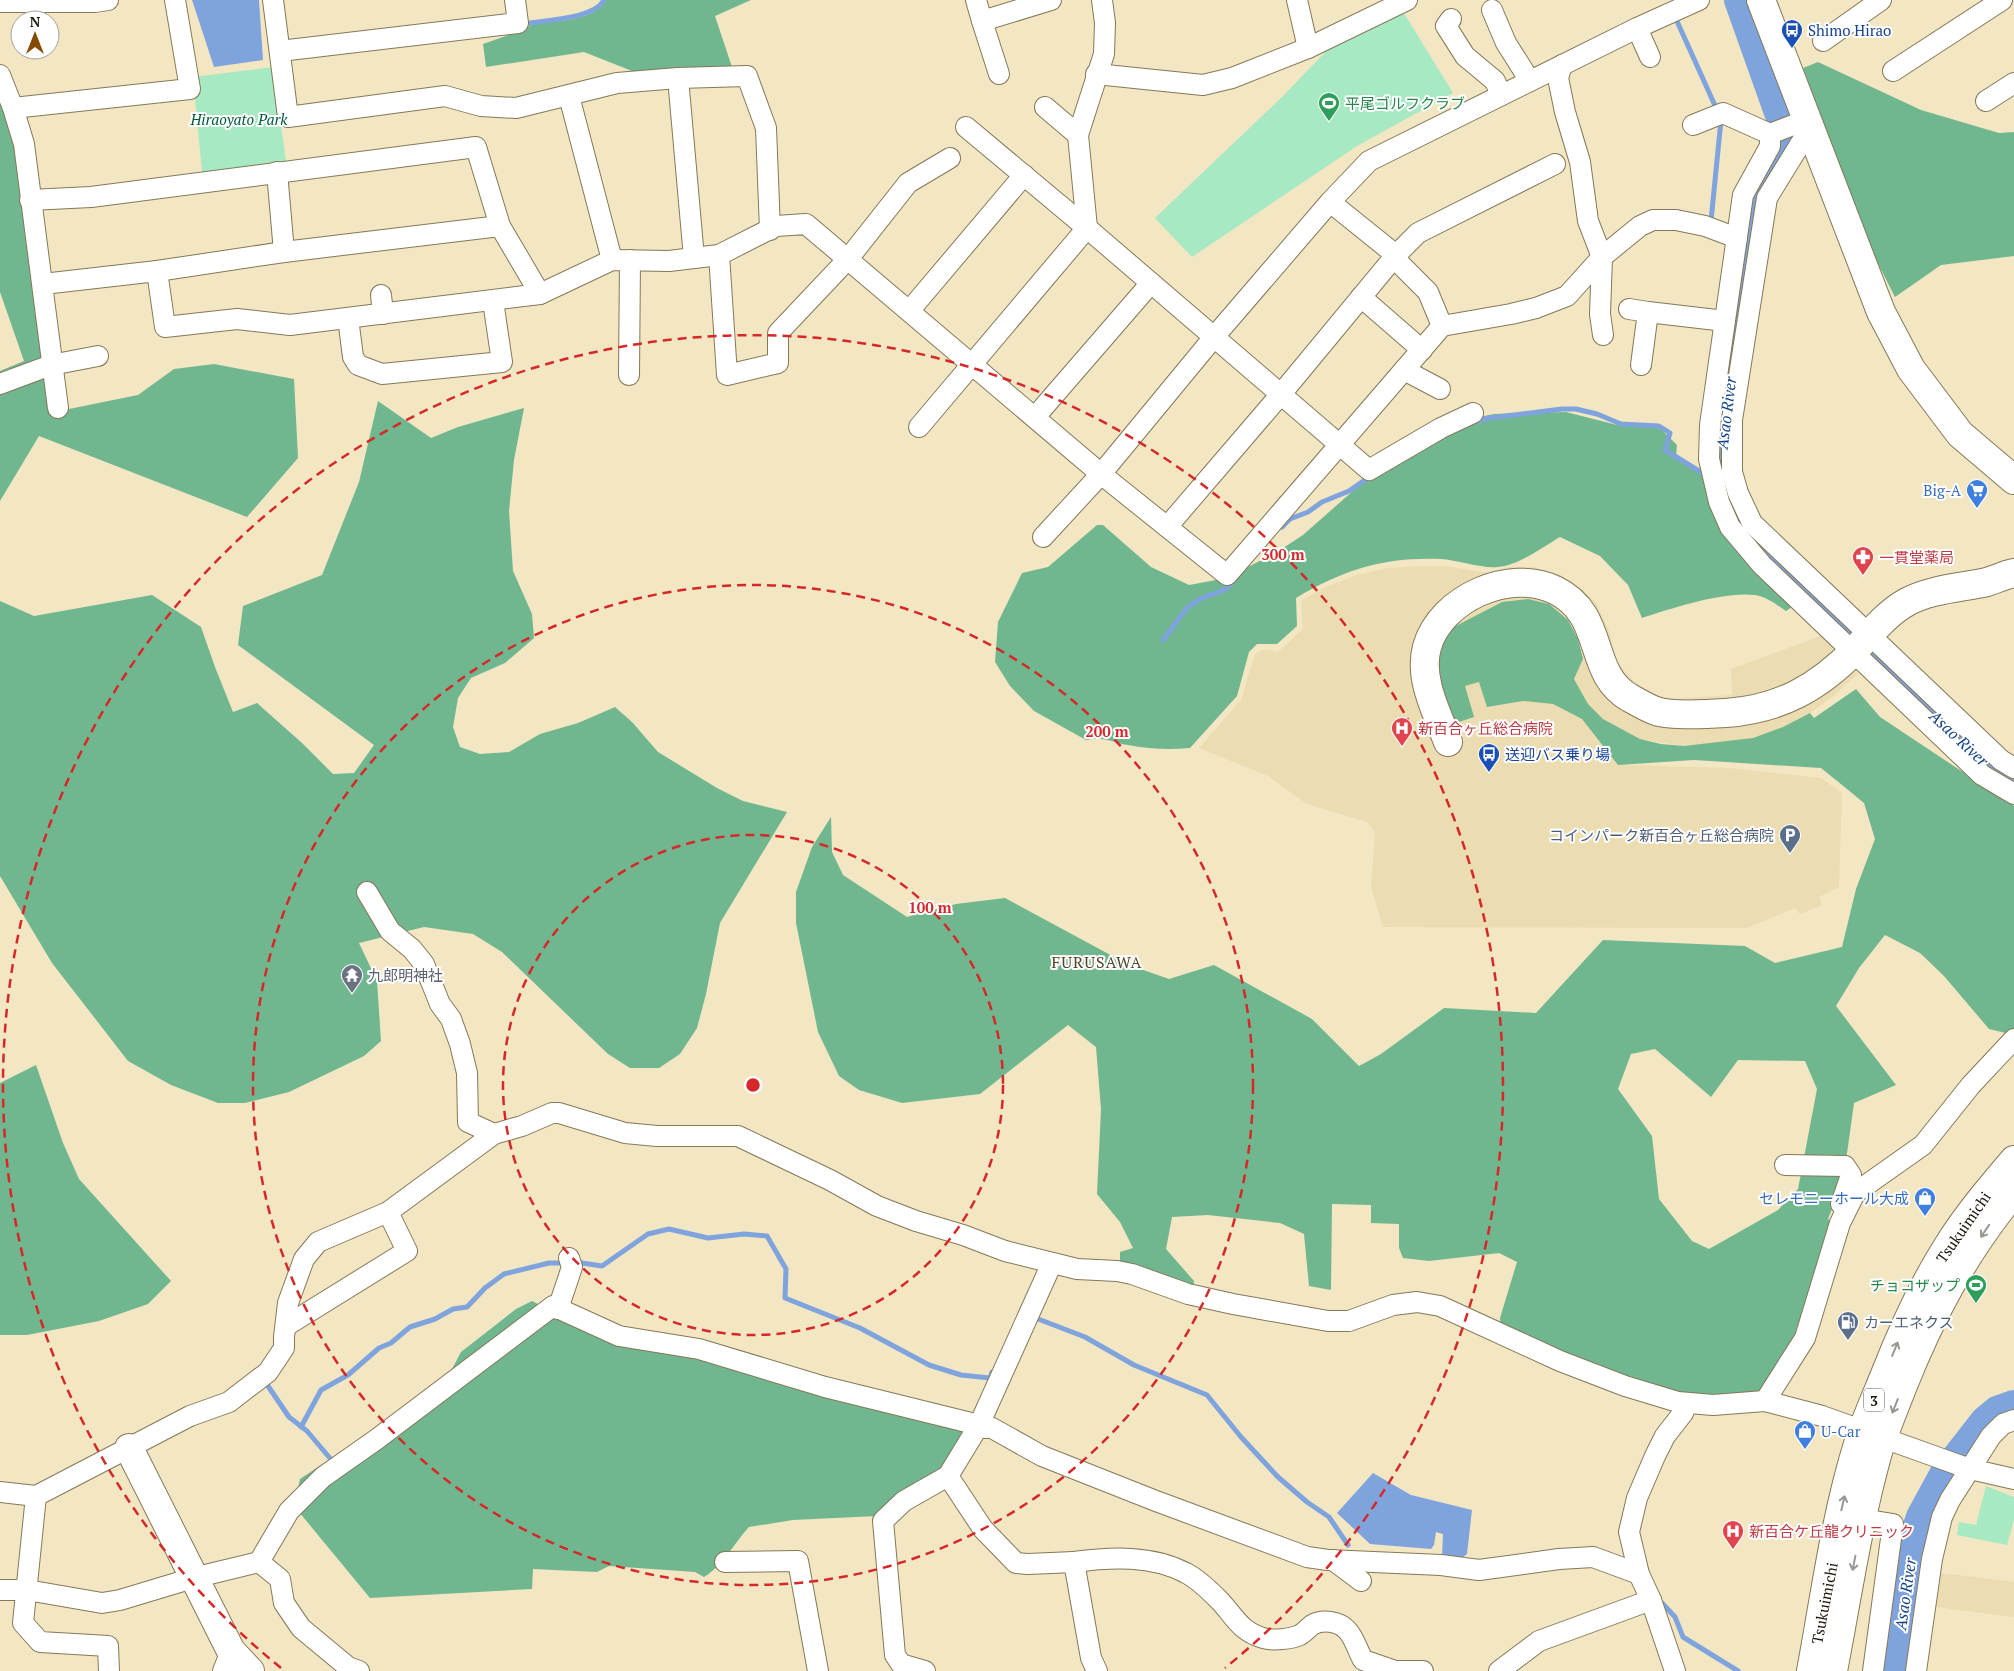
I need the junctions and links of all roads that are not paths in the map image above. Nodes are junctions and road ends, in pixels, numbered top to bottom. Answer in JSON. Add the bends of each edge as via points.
{"nodes":[{"id":1,"x":108,"y":0,"type":"edge"},
{"id":2,"x":175,"y":0,"type":"edge"},
{"id":3,"x":273,"y":0,"type":"edge"},
{"id":4,"x":515,"y":0,"type":"edge"},
{"id":5,"x":976,"y":0,"type":"edge"},
{"id":6,"x":1051,"y":0,"type":"edge"},
{"id":7,"x":1102,"y":0,"type":"edge"},
{"id":8,"x":1297,"y":0,"type":"edge"},
{"id":9,"x":1407,"y":0,"type":"edge"},
{"id":10,"x":1698,"y":0,"type":"edge"},
{"id":11,"x":1761,"y":0,"type":"edge"},
{"id":12,"x":1881,"y":0,"type":"edge"},
{"id":13,"x":1997,"y":1,"type":"edge"},
{"id":14,"x":0,"y":2,"type":"edge"},
{"id":15,"x":1492,"y":10,"type":"dead end"},
{"id":16,"x":1450,"y":19,"type":"dead end"},
{"id":17,"x":982,"y":21,"type":"junction"},
{"id":18,"x":1637,"y":28,"type":"junction"},
{"id":19,"x":1823,"y":41,"type":"dead end"},
{"id":20,"x":1308,"y":48,"type":"junction"},
{"id":21,"x":280,"y":51,"type":"junction"},
{"id":22,"x":1650,"y":57,"type":"dead end"},
{"id":23,"x":1562,"y":65,"type":"junction"},
{"id":24,"x":1893,"y":71,"type":"dead end"},
{"id":25,"x":998,"y":74,"type":"dead end"},
{"id":26,"x":1096,"y":74,"type":"junction"},
{"id":27,"x":0,"y":75,"type":"edge"},
{"id":28,"x":678,"y":78,"type":"junction"},
{"id":29,"x":1530,"y":80,"type":"junction"},
{"id":30,"x":2014,"y":83,"type":"edge"},
{"id":31,"x":1501,"y":95,"type":"junction"},
{"id":32,"x":569,"y":96,"type":"junction"},
{"id":33,"x":1986,"y":101,"type":"dead end"},
{"id":34,"x":1045,"y":107,"type":"dead end"},
{"id":35,"x":13,"y":108,"type":"junction"},
{"id":36,"x":1693,"y":125,"type":"dead end"},
{"id":37,"x":966,"y":127,"type":"dead end"},
{"id":38,"x":1791,"y":128,"type":"junction"},
{"id":39,"x":1078,"y":135,"type":"junction"},
{"id":40,"x":950,"y":158,"type":"dead end"},
{"id":41,"x":1555,"y":164,"type":"dead end"},
{"id":42,"x":277,"y":172,"type":"junction"},
{"id":43,"x":1024,"y":175,"type":"junction"},
{"id":44,"x":30,"y":200,"type":"junction"},
{"id":45,"x":1330,"y":202,"type":"junction"},
{"id":46,"x":500,"y":226,"type":"junction"},
{"id":47,"x":1087,"y":228,"type":"junction"},
{"id":48,"x":770,"y":230,"type":"junction"},
{"id":49,"x":1737,"y":238,"type":"junction"},
{"id":50,"x":284,"y":252,"type":"junction"},
{"id":51,"x":718,"y":255,"type":"junction"},
{"id":52,"x":1396,"y":255,"type":"junction"},
{"id":53,"x":1602,"y":257,"type":"junction"},
{"id":54,"x":694,"y":258,"type":"junction"},
{"id":55,"x":848,"y":259,"type":"junction"},
{"id":56,"x":621,"y":260,"type":"junction"},
{"id":57,"x":157,"y":271,"type":"junction"},
{"id":58,"x":1151,"y":283,"type":"junction"},
{"id":59,"x":43,"y":284,"type":"junction"},
{"id":60,"x":540,"y":294,"type":"junction"},
{"id":61,"x":1361,"y":297,"type":"junction"},
{"id":62,"x":493,"y":300,"type":"junction"},
{"id":63,"x":910,"y":310,"type":"junction"},
{"id":64,"x":348,"y":318,"type":"junction"},
{"id":65,"x":1725,"y":321,"type":"junction"},
{"id":66,"x":1442,"y":326,"type":"junction"},
{"id":67,"x":1604,"y":336,"type":"dead end"},
{"id":68,"x":1214,"y":337,"type":"junction"},
{"id":69,"x":1422,"y":350,"type":"junction"},
{"id":70,"x":98,"y":356,"type":"dead end"},
{"id":71,"x":51,"y":365,"type":"junction"},
{"id":72,"x":972,"y":365,"type":"junction"},
{"id":73,"x":1641,"y":365,"type":"dead end"},
{"id":74,"x":1404,"y":370,"type":"junction"},
{"id":75,"x":629,"y":375,"type":"dead end"},
{"id":76,"x":0,"y":384,"type":"edge"},
{"id":77,"x":1440,"y":389,"type":"dead end"},
{"id":78,"x":1281,"y":394,"type":"junction"},
{"id":79,"x":58,"y":408,"type":"dead end"},
{"id":80,"x":1473,"y":413,"type":"dead end"},
{"id":81,"x":1035,"y":417,"type":"junction"},
{"id":82,"x":920,"y":427,"type":"dead end"},
{"id":83,"x":1340,"y":445,"type":"junction"},
{"id":84,"x":1101,"y":474,"type":"junction"},
{"id":85,"x":2014,"y":480,"type":"edge"},
{"id":86,"x":1167,"y":527,"type":"junction"},
{"id":87,"x":1043,"y":537,"type":"dead end"},
{"id":88,"x":2014,"y":572,"type":"edge"},
{"id":89,"x":1861,"y":643,"type":"junction"},
{"id":90,"x":1448,"y":742,"type":"dead end"},
{"id":91,"x":2014,"y":768,"type":"edge"},
{"id":92,"x":2014,"y":794,"type":"edge"},
{"id":93,"x":367,"y":892,"type":"dead end"},
{"id":94,"x":2014,"y":1039,"type":"edge"},
{"id":95,"x":494,"y":1134,"type":"junction"},
{"id":96,"x":2014,"y":1160,"type":"edge"},
{"id":97,"x":1785,"y":1165,"type":"dead end"},
{"id":98,"x":2014,"y":1192,"type":"edge"},
{"id":99,"x":388,"y":1212,"type":"junction"},
{"id":100,"x":1840,"y":1223,"type":"junction"},
{"id":101,"x":571,"y":1262,"type":"dead end"},
{"id":102,"x":1052,"y":1262,"type":"junction"},
{"id":103,"x":558,"y":1309,"type":"junction"},
{"id":104,"x":286,"y":1326,"type":"junction"},
{"id":105,"x":1765,"y":1401,"type":"junction"},
{"id":106,"x":1688,"y":1404,"type":"junction"},
{"id":107,"x":2014,"y":1420,"type":"edge"},
{"id":108,"x":979,"y":1425,"type":"junction"},
{"id":109,"x":1873,"y":1435,"type":"junction"},
{"id":110,"x":129,"y":1448,"type":"junction"},
{"id":111,"x":1966,"y":1468,"type":"junction"},
{"id":112,"x":948,"y":1476,"type":"junction"},
{"id":113,"x":2014,"y":1479,"type":"edge"},
{"id":114,"x":0,"y":1492,"type":"edge"},
{"id":115,"x":36,"y":1496,"type":"junction"},
{"id":116,"x":1862,"y":1519,"type":"junction"},
{"id":117,"x":1333,"y":1560,"type":"junction"},
{"id":118,"x":259,"y":1562,"type":"junction"},
{"id":119,"x":725,"y":1562,"type":"dead end"},
{"id":120,"x":1074,"y":1562,"type":"junction"},
{"id":121,"x":1640,"y":1574,"type":"junction"},
{"id":122,"x":193,"y":1578,"type":"junction"},
{"id":123,"x":1362,"y":1581,"type":"dead end"},
{"id":124,"x":0,"y":1590,"type":"edge"},
{"id":125,"x":27,"y":1590,"type":"junction"},
{"id":126,"x":1651,"y":1600,"type":"junction"},
{"id":127,"x":227,"y":1661,"type":"edge"},
{"id":128,"x":899,"y":1668,"type":"edge"},
{"id":129,"x":109,"y":1671,"type":"edge"},
{"id":130,"x":250,"y":1671,"type":"edge"},
{"id":131,"x":359,"y":1671,"type":"edge"},
{"id":132,"x":818,"y":1671,"type":"edge"},
{"id":133,"x":925,"y":1671,"type":"edge"},
{"id":134,"x":1097,"y":1671,"type":"edge"},
{"id":135,"x":1423,"y":1671,"type":"edge"},
{"id":136,"x":1499,"y":1671,"type":"edge"},
{"id":137,"x":1676,"y":1671,"type":"edge"},
{"id":138,"x":1811,"y":1671,"type":"edge"},
{"id":139,"x":1833,"y":1671,"type":"edge"},
{"id":140,"x":1873,"y":1671,"type":"edge"},
{"id":141,"x":1916,"y":1671,"type":"edge"}],
"edges":[{"from":1,"to":14,"type":"street"},
{"from":2,"to":35,"type":"street","via":[[190,89]]},
{"from":3,"to":21,"type":"street"},
{"from":4,"to":21,"type":"street","via":[[518,23]]},
{"from":5,"to":17,"type":"street"},
{"from":6,"to":17,"type":"street"},
{"from":7,"to":26,"type":"street","via":[[1106,23],[1104,54]]},
{"from":8,"to":20,"type":"street"},
{"from":9,"to":20,"type":"street"},
{"from":10,"to":18,"type":"street"},
{"from":11,"to":38,"type":"street"},
{"from":12,"to":19,"type":"street"},
{"from":13,"to":24,"type":"street"},
{"from":15,"to":29,"type":"street","via":[[1506,43]]},
{"from":16,"to":31,"type":"street","via":[[1446,26],[1465,56],[1495,81]]},
{"from":17,"to":25,"type":"street"},
{"from":18,"to":22,"type":"street"},
{"from":18,"to":23,"type":"street"},
{"from":20,"to":26,"type":"street","via":[[1232,78],[1203,85]]},
{"from":21,"to":32,"type":"street","via":[[288,117],[445,96],[481,106],[516,108]]},
{"from":23,"to":29,"type":"street"},
{"from":23,"to":53,"type":"street","via":[[1558,78],[1565,112],[1578,152],[1588,221]]},
{"from":26,"to":39,"type":"street"},
{"from":27,"to":35,"type":"street"},
{"from":28,"to":32,"type":"street","via":[[617,83]]},
{"from":28,"to":48,"type":"street","via":[[747,76],[766,128]]},
{"from":28,"to":54,"type":"street"},
{"from":29,"to":31,"type":"street"},
{"from":30,"to":33,"type":"street"},
{"from":31,"to":45,"type":"street","via":[[1369,161]]},
{"from":32,"to":56,"type":"street"},
{"from":34,"to":39,"type":"street"},
{"from":35,"to":44,"type":"street","via":[[24,144]]},
{"from":36,"to":38,"type":"street","via":[[1723,113]]},
{"from":37,"to":43,"type":"street"},
{"from":38,"to":49,"type":"street","via":[[1770,146],[1744,194]]},
{"from":38,"to":85,"type":"street","via":[[1911,369],[1960,434]]},
{"from":38,"to":89,"type":"street","via":[[1768,198],[1732,420],[1732,472],[1752,523]]},
{"from":39,"to":47,"type":"street"},
{"from":40,"to":55,"type":"street","via":[[908,183]]},
{"from":41,"to":52,"type":"street","via":[[1418,232]]},
{"from":42,"to":44,"type":"street","via":[[91,197]]},
{"from":42,"to":46,"type":"street","via":[[476,147]]},
{"from":42,"to":50,"type":"street"},
{"from":43,"to":47,"type":"street"},
{"from":43,"to":63,"type":"street"},
{"from":44,"to":59,"type":"street"},
{"from":45,"to":52,"type":"street"},
{"from":45,"to":68,"type":"street"},
{"from":46,"to":50,"type":"street"},
{"from":46,"to":60,"type":"street"},
{"from":47,"to":58,"type":"street"},
{"from":47,"to":72,"type":"street"},
{"from":48,"to":51,"type":"street"},
{"from":48,"to":55,"type":"street","via":[[776,226],[806,224]]},
{"from":49,"to":53,"type":"street","via":[[1705,226],[1676,220],[1653,220],[1640,226]]},
{"from":49,"to":65,"type":"street"},
{"from":50,"to":57,"type":"street"},
{"from":51,"to":54,"type":"street"},
{"from":51,"to":55,"type":"street","via":[[727,375],[778,363],[778,333]]},
{"from":52,"to":61,"type":"street"},
{"from":52,"to":66,"type":"street","via":[[1397,261],[1428,292]]},
{"from":53,"to":66,"type":"street","via":[[1567,296],[1511,314]]},
{"from":53,"to":67,"type":"street","via":[[1600,314]]},
{"from":54,"to":56,"type":"street"},
{"from":55,"to":63,"type":"street"},
{"from":56,"to":60,"type":"street"},
{"from":56,"to":75,"type":"street"},
{"from":57,"to":59,"type":"street"},
{"from":57,"to":64,"type":"street","via":[[165,327],[237,319],[290,326]]},
{"from":58,"to":68,"type":"street"},
{"from":58,"to":81,"type":"street"},
{"from":59,"to":71,"type":"street"},
{"from":60,"to":62,"type":"street"},
{"from":61,"to":69,"type":"street"},
{"from":61,"to":78,"type":"street"},
{"from":62,"to":64,"type":"street","via":[[382,304]]},
{"from":62,"to":64,"type":"street","via":[[502,362],[382,374],[358,365],[353,356]]},
{"from":63,"to":72,"type":"street"},
{"from":65,"to":73,"type":"street","via":[[1639,310]]},
{"from":65,"to":89,"type":"street","via":[[1709,450],[1719,502],[1730,527],[1762,565]]},
{"from":66,"to":69,"type":"street"},
{"from":68,"to":78,"type":"street"},
{"from":68,"to":84,"type":"street"},
{"from":69,"to":74,"type":"street"},
{"from":70,"to":71,"type":"street"},
{"from":71,"to":76,"type":"street"},
{"from":71,"to":79,"type":"street"},
{"from":72,"to":81,"type":"street"},
{"from":72,"to":82,"type":"street"},
{"from":74,"to":77,"type":"street"},
{"from":74,"to":83,"type":"street"},
{"from":78,"to":83,"type":"street"},
{"from":78,"to":86,"type":"street"},
{"from":80,"to":83,"type":"street","via":[[1369,470]]},
{"from":81,"to":84,"type":"street"},
{"from":83,"to":86,"type":"street","via":[[1227,575]]},
{"from":84,"to":86,"type":"street"},
{"from":84,"to":87,"type":"street"},
{"from":88,"to":89,"type":"street","via":[[1907,602]]},
{"from":89,"to":90,"type":"street","via":[[1801,693],[1765,707],[1726,713],[1657,711],[1628,697],[1610,679],[1590,626],[1570,599],[1539,584],[1500,584],[1453,608],[1437,625],[1426,647],[1425,671],[1429,691]]},
{"from":89,"to":91,"type":"street"},
{"from":89,"to":92,"type":"street","via":[[1982,775]]},
{"from":93,"to":95,"type":"street","via":[[390,931],[424,964],[440,1004],[451,1019],[467,1073],[468,1122]]},
{"from":94,"to":100,"type":"street","via":[[1971,1085],[1923,1145],[1855,1193]]},
{"from":95,"to":99,"type":"street"},
{"from":95,"to":102,"type":"street","via":[[559,1113],[625,1133],[738,1136],[877,1206],[1005,1251]]},
{"from":109,"to":96,"type":"street","name":"Tsukuimichi","number":"3","one_way":true,"via":[[1903,1329],[1921,1292],[1978,1202]]},
{"from":97,"to":100,"type":"street","via":[[1844,1166],[1851,1175],[1841,1203]]},
{"from":98,"to":109,"type":"street","name":"Tsukuimichi","number":"3","one_way":true,"via":[[1966,1258],[1941,1300]]},
{"from":99,"to":104,"type":"street","via":[[318,1242],[304,1259],[288,1303]]},
{"from":99,"to":104,"type":"street","via":[[407,1251]]},
{"from":100,"to":105,"type":"street","via":[[1805,1338]]},
{"from":101,"to":103,"type":"street"},
{"from":102,"to":106,"type":"street","via":[[1077,1269],[1118,1271],[1205,1298],[1328,1321],[1349,1321],[1393,1305],[1417,1302],[1440,1306],[1560,1361],[1625,1386]]},
{"from":102,"to":108,"type":"street"},
{"from":103,"to":108,"type":"street","via":[[619,1336],[699,1349],[824,1387]]},
{"from":103,"to":118,"type":"street","via":[[553,1306],[322,1477],[289,1511]]},
{"from":104,"to":110,"type":"street","via":[[284,1348],[268,1372],[254,1385],[229,1402],[190,1416]]},
{"from":105,"to":106,"type":"street"},
{"from":105,"to":109,"type":"street","via":[[1822,1416]]},
{"from":106,"to":121,"type":"street","via":[[1665,1436],[1637,1498],[1629,1532]]},
{"from":107,"to":111,"type":"street","via":[[2003,1424]]},
{"from":108,"to":112,"type":"street"},
{"from":108,"to":117,"type":"street","via":[[992,1428],[1042,1456],[1156,1501],[1307,1557]]},
{"from":109,"to":111,"type":"street"},
{"from":109,"to":116,"type":"street","name":"Tsukuimichi","number":"3"},
{"from":138,"to":109,"type":"street","name":"Tsukuimichi","number":"3","one_way":true,"via":[[1840,1514]]},
{"from":110,"to":115,"type":"street"},
{"from":110,"to":122,"type":"street"},
{"from":111,"to":113,"type":"street"},
{"from":111,"to":141,"type":"street","via":[[1942,1518],[1932,1559]]},
{"from":112,"to":120,"type":"street","via":[[983,1529],[1016,1563]]},
{"from":112,"to":128,"type":"street","via":[[904,1501],[884,1521],[895,1654]]},
{"from":114,"to":115,"type":"street"},
{"from":115,"to":125,"type":"street"},
{"from":116,"to":139,"type":"street","name":"Tsukuimichi","number":"3","one_way":true},
{"from":116,"to":140,"type":"street","via":[[1893,1524]]},
{"from":117,"to":121,"type":"street","via":[[1479,1570],[1560,1558],[1594,1557]]},
{"from":117,"to":123,"type":"street"},
{"from":118,"to":122,"type":"street"},
{"from":118,"to":131,"type":"street","via":[[280,1579],[284,1604],[300,1628],[348,1667]]},
{"from":119,"to":132,"type":"street","via":[[798,1561]]},
{"from":120,"to":134,"type":"street","via":[[1091,1658]]},
{"from":120,"to":135,"type":"street","via":[[1119,1557],[1161,1564],[1186,1573],[1220,1601],[1233,1619],[1264,1639],[1287,1639],[1312,1625],[1336,1623],[1348,1630],[1363,1660],[1395,1671]]},
{"from":121,"to":126,"type":"street"},
{"from":122,"to":125,"type":"street","via":[[102,1603]]},
{"from":122,"to":127,"type":"street"},
{"from":124,"to":125,"type":"street"},
{"from":125,"to":129,"type":"street","via":[[23,1623],[40,1642],[108,1646]]},
{"from":126,"to":136,"type":"street","via":[[1539,1641]]},
{"from":126,"to":137,"type":"street"},
{"from":127,"to":130,"type":"street"},
{"from":128,"to":133,"type":"street"}]}
